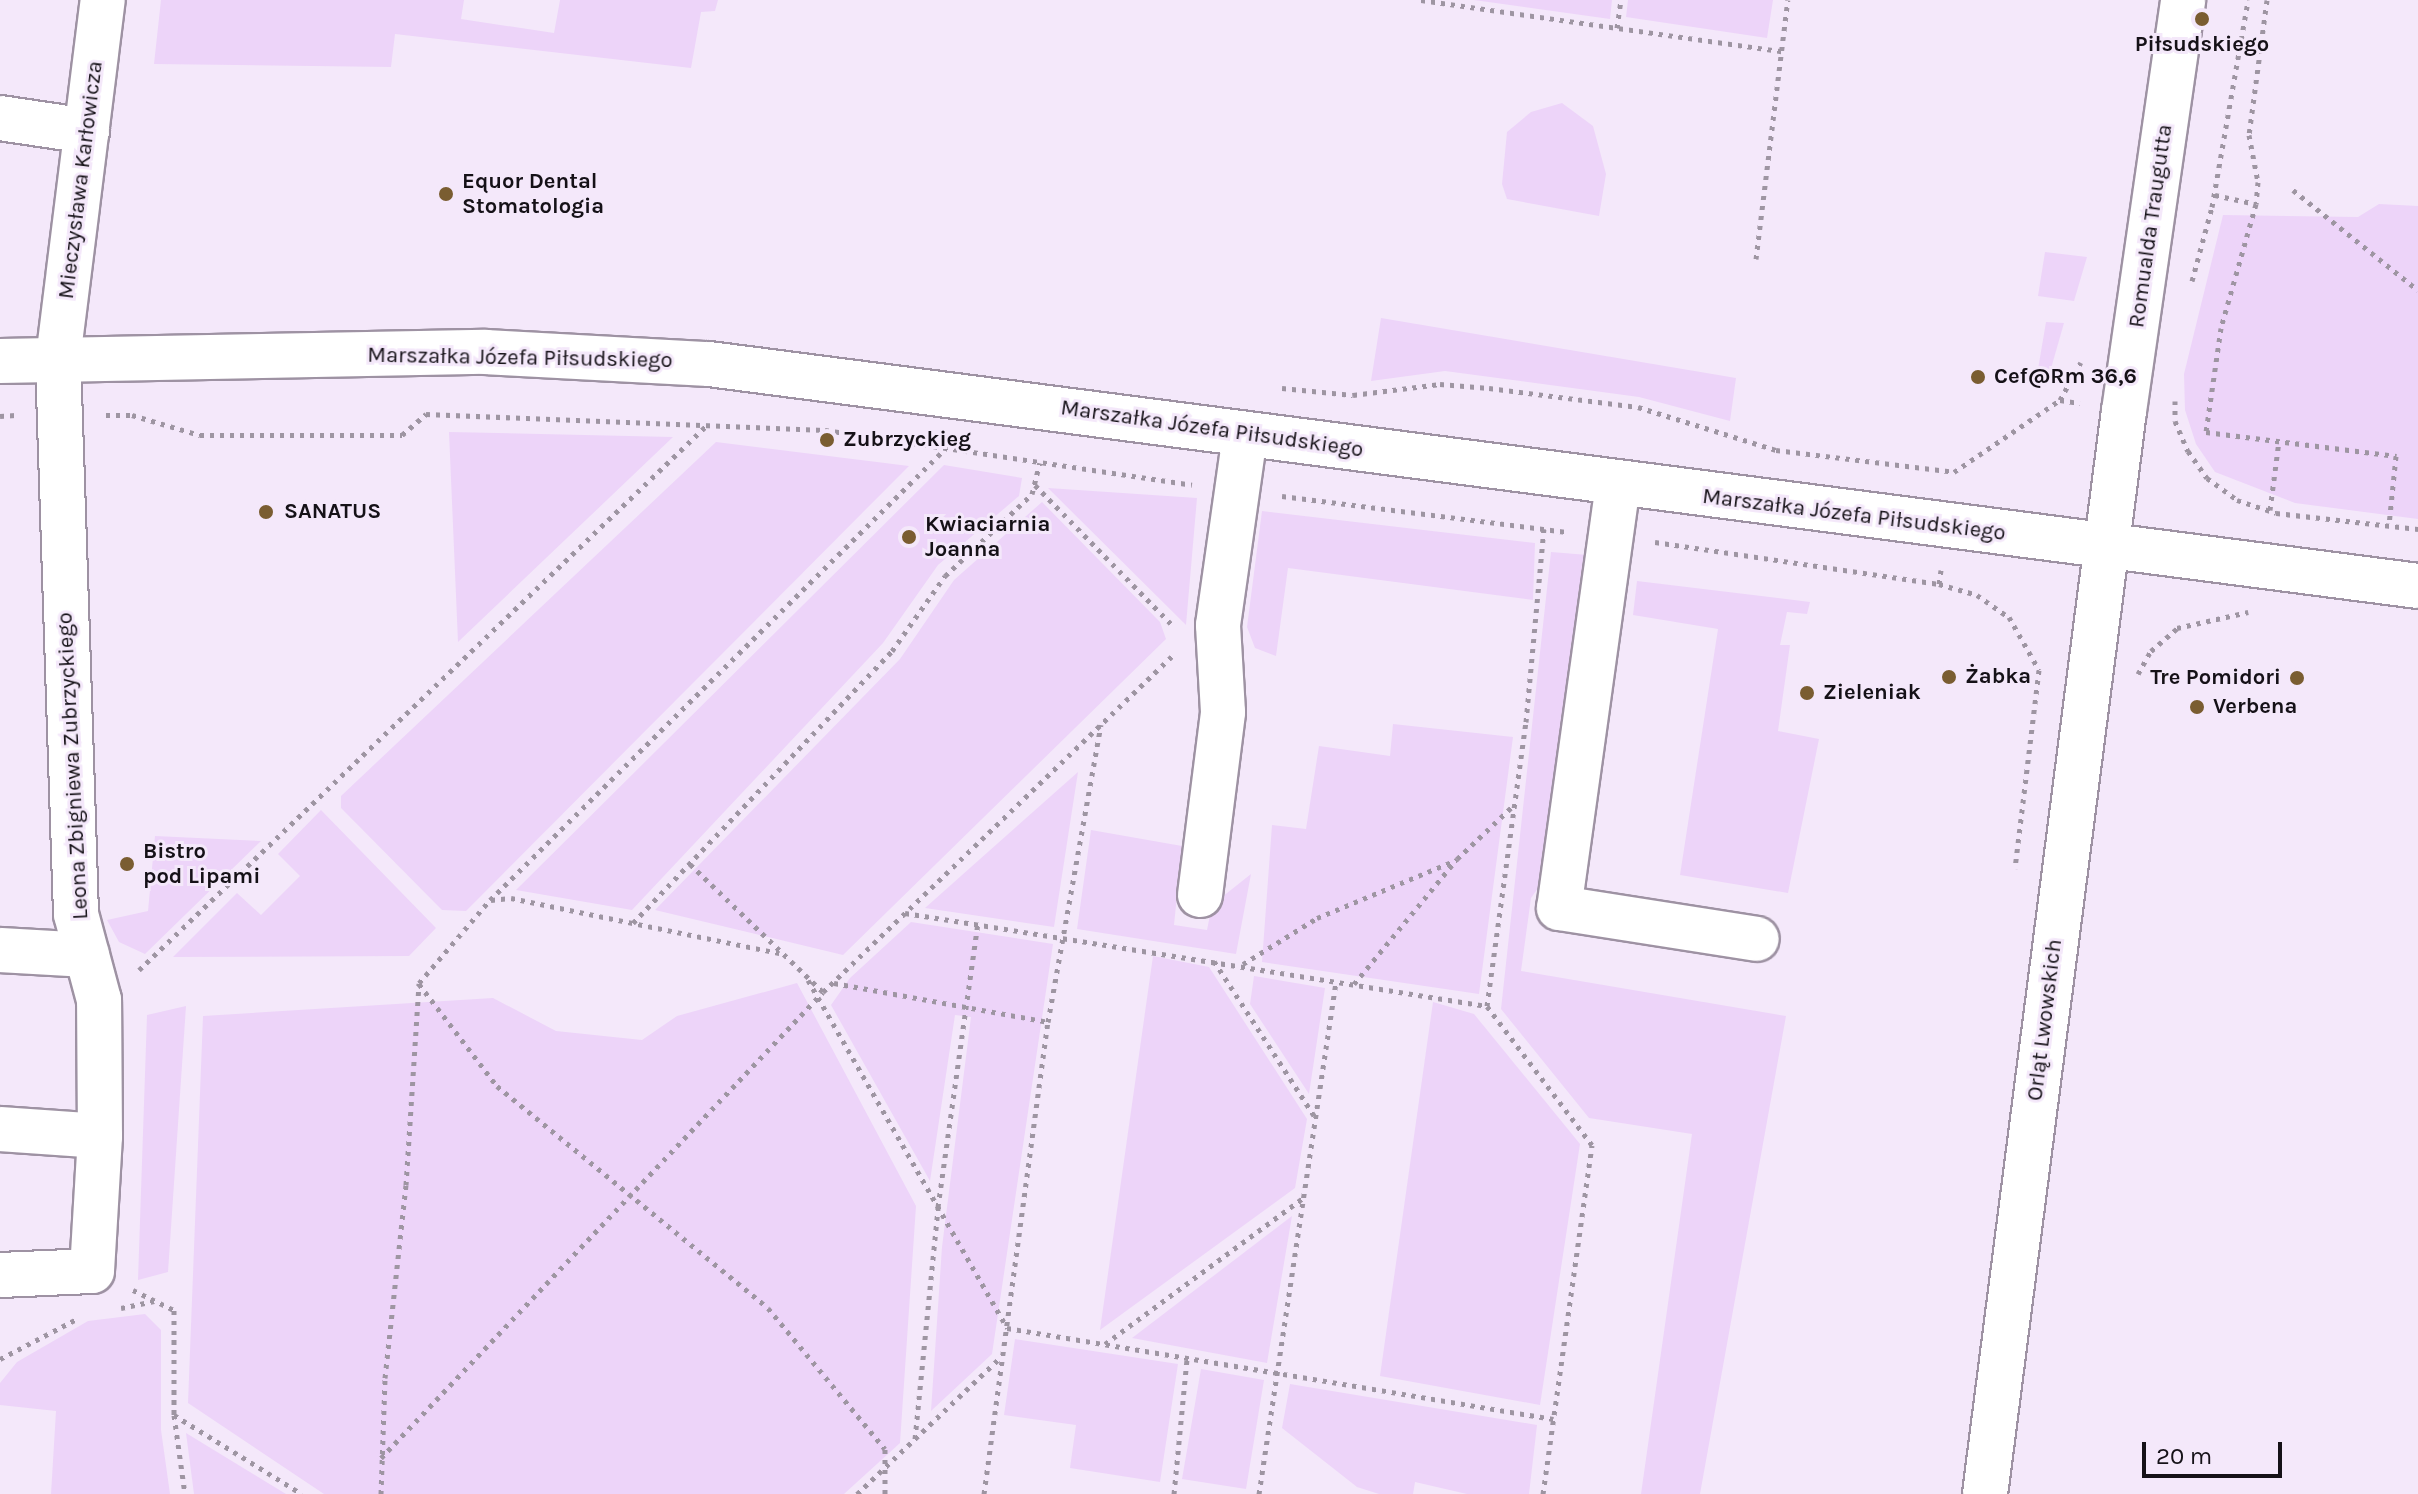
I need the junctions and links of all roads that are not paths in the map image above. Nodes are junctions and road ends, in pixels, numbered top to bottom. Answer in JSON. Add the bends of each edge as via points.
{"nodes":[{"id":1,"x":103,"y":0,"type":"edge"},
{"id":2,"x":2183,"y":0,"type":"edge"},
{"id":3,"x":0,"y":118,"type":"edge"},
{"id":4,"x":87,"y":131,"type":"junction"},
{"id":5,"x":58,"y":359,"type":"junction"},
{"id":6,"x":0,"y":361,"type":"edge"},
{"id":7,"x":1245,"y":435,"type":"junction"},
{"id":8,"x":1618,"y":484,"type":"junction"},
{"id":9,"x":2106,"y":547,"type":"junction"},
{"id":10,"x":2418,"y":586,"type":"edge"},
{"id":11,"x":1200,"y":895,"type":"dead end"},
{"id":12,"x":1757,"y":939,"type":"dead end"},
{"id":13,"x":0,"y":950,"type":"edge"},
{"id":14,"x":87,"y":955,"type":"junction"},
{"id":15,"x":0,"y":1129,"type":"edge"},
{"id":16,"x":100,"y":1136,"type":"junction"},
{"id":17,"x":0,"y":1275,"type":"edge"},
{"id":18,"x":1985,"y":1494,"type":"edge"}],
"edges":[{"from":1,"to":4,"type":"street","name":"Mieczysława Karłowicza"},
{"from":2,"to":9,"type":"street","name":"Romualda Traugutta"},
{"from":3,"to":4,"type":"street"},
{"from":4,"to":5,"type":"street","name":"Mieczysława Karłowicza"},
{"from":5,"to":6,"type":"street","name":"Marszałka Józefa Piłsudskiego"},
{"from":5,"to":7,"type":"street","name":"Marszałka Józefa Piłsudskiego","via":[[407,353],[613,356],[783,372]]},
{"from":5,"to":14,"type":"street","name":"Leona Zbigniewa Zubrzyckiego","via":[[76,914]]},
{"from":7,"to":8,"type":"street","name":"Marszałka Józefa Piłsudskiego"},
{"from":7,"to":11,"type":"street","via":[[1218,625],[1223,712]]},
{"from":8,"to":9,"type":"street","name":"Marszałka Józefa Piłsudskiego"},
{"from":8,"to":12,"type":"street","via":[[1559,908]]},
{"from":9,"to":10,"type":"street","name":"Marszałka Józefa Piłsudskiego"},
{"from":9,"to":18,"type":"street","name":"Orląt Lwowskich"},
{"from":13,"to":14,"type":"street"},
{"from":14,"to":16,"type":"street","name":"Leona Zbigniewa Zubrzyckiego","via":[[99,1000]]},
{"from":15,"to":16,"type":"street"},
{"from":16,"to":17,"type":"street","name":"Leona Zbigniewa Zubrzyckiego","via":[[92,1271]]}]}
